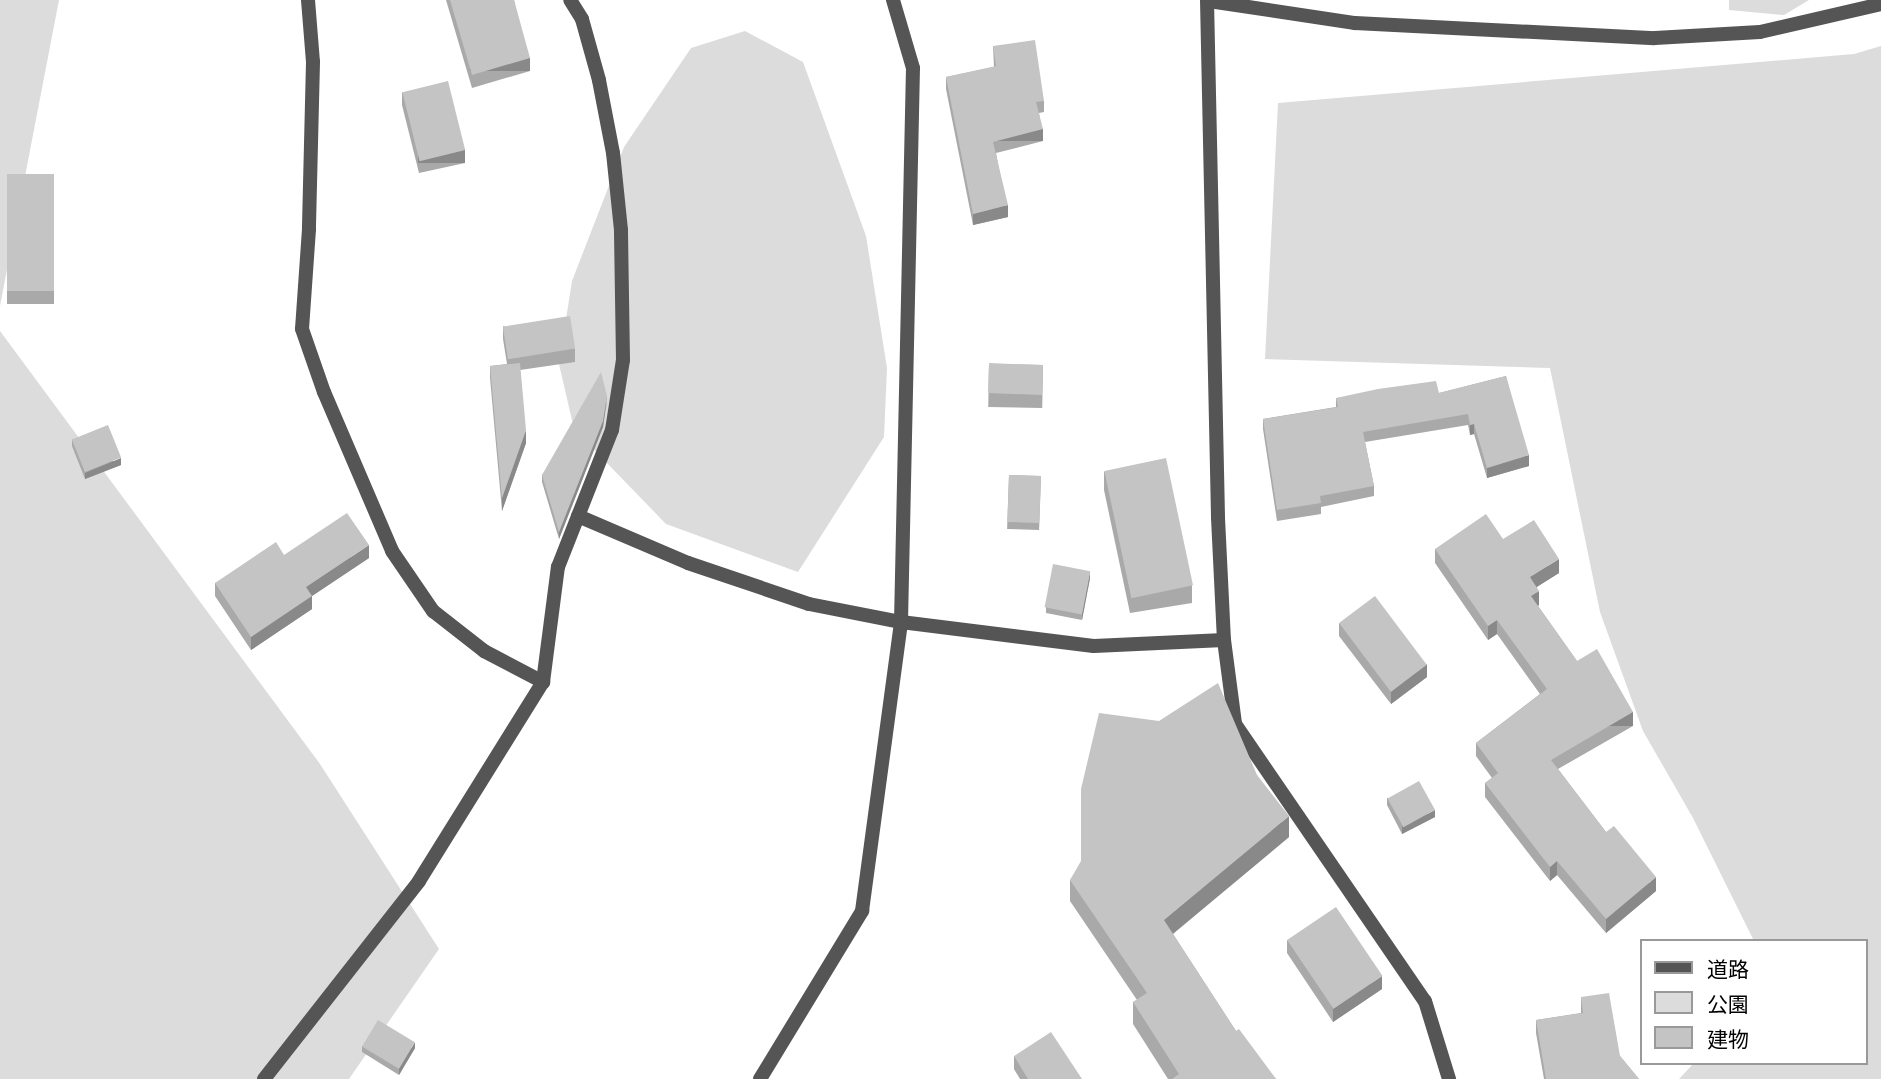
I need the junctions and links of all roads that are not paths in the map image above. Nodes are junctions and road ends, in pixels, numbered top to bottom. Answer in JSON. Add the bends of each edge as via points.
{"nodes":[{"id":1,"x":309,"y":0,"type":"edge"},
{"id":2,"x":570,"y":0,"type":"edge"},
{"id":3,"x":893,"y":0,"type":"edge"},
{"id":4,"x":1208,"y":1,"type":"edge"},
{"id":5,"x":1881,"y":4,"type":"edge"},
{"id":6,"x":578,"y":516,"type":"junction"},
{"id":7,"x":901,"y":622,"type":"junction"},
{"id":8,"x":1224,"y":640,"type":"junction"},
{"id":9,"x":543,"y":682,"type":"junction"},
{"id":10,"x":264,"y":1079,"type":"edge"},
{"id":11,"x":760,"y":1079,"type":"edge"},
{"id":12,"x":1449,"y":1079,"type":"edge"}],
"edges":[{"from":1,"to":9,"type":"street","via":[[313,90],[302,329],[392,551],[426,601],[484,651]]},
{"from":2,"to":6,"type":"street","via":[[582,19],[599,80],[621,230],[623,360],[612,430]]},
{"from":3,"to":7,"type":"street","via":[[913,68]]},
{"from":4,"to":5,"type":"street","via":[[1355,23],[1655,38],[1760,32]]},
{"from":4,"to":8,"type":"street","via":[[1217,504]]},
{"from":6,"to":7,"type":"street","via":[[688,563],[809,604]]},
{"from":6,"to":9,"type":"street","via":[[558,567]]},
{"from":7,"to":8,"type":"street","via":[[1094,646]]},
{"from":7,"to":11,"type":"street","via":[[862,911]]},
{"from":8,"to":12,"type":"street","via":[[1236,724],[1425,1001]]},
{"from":9,"to":10,"type":"street","via":[[419,881]]}]}
